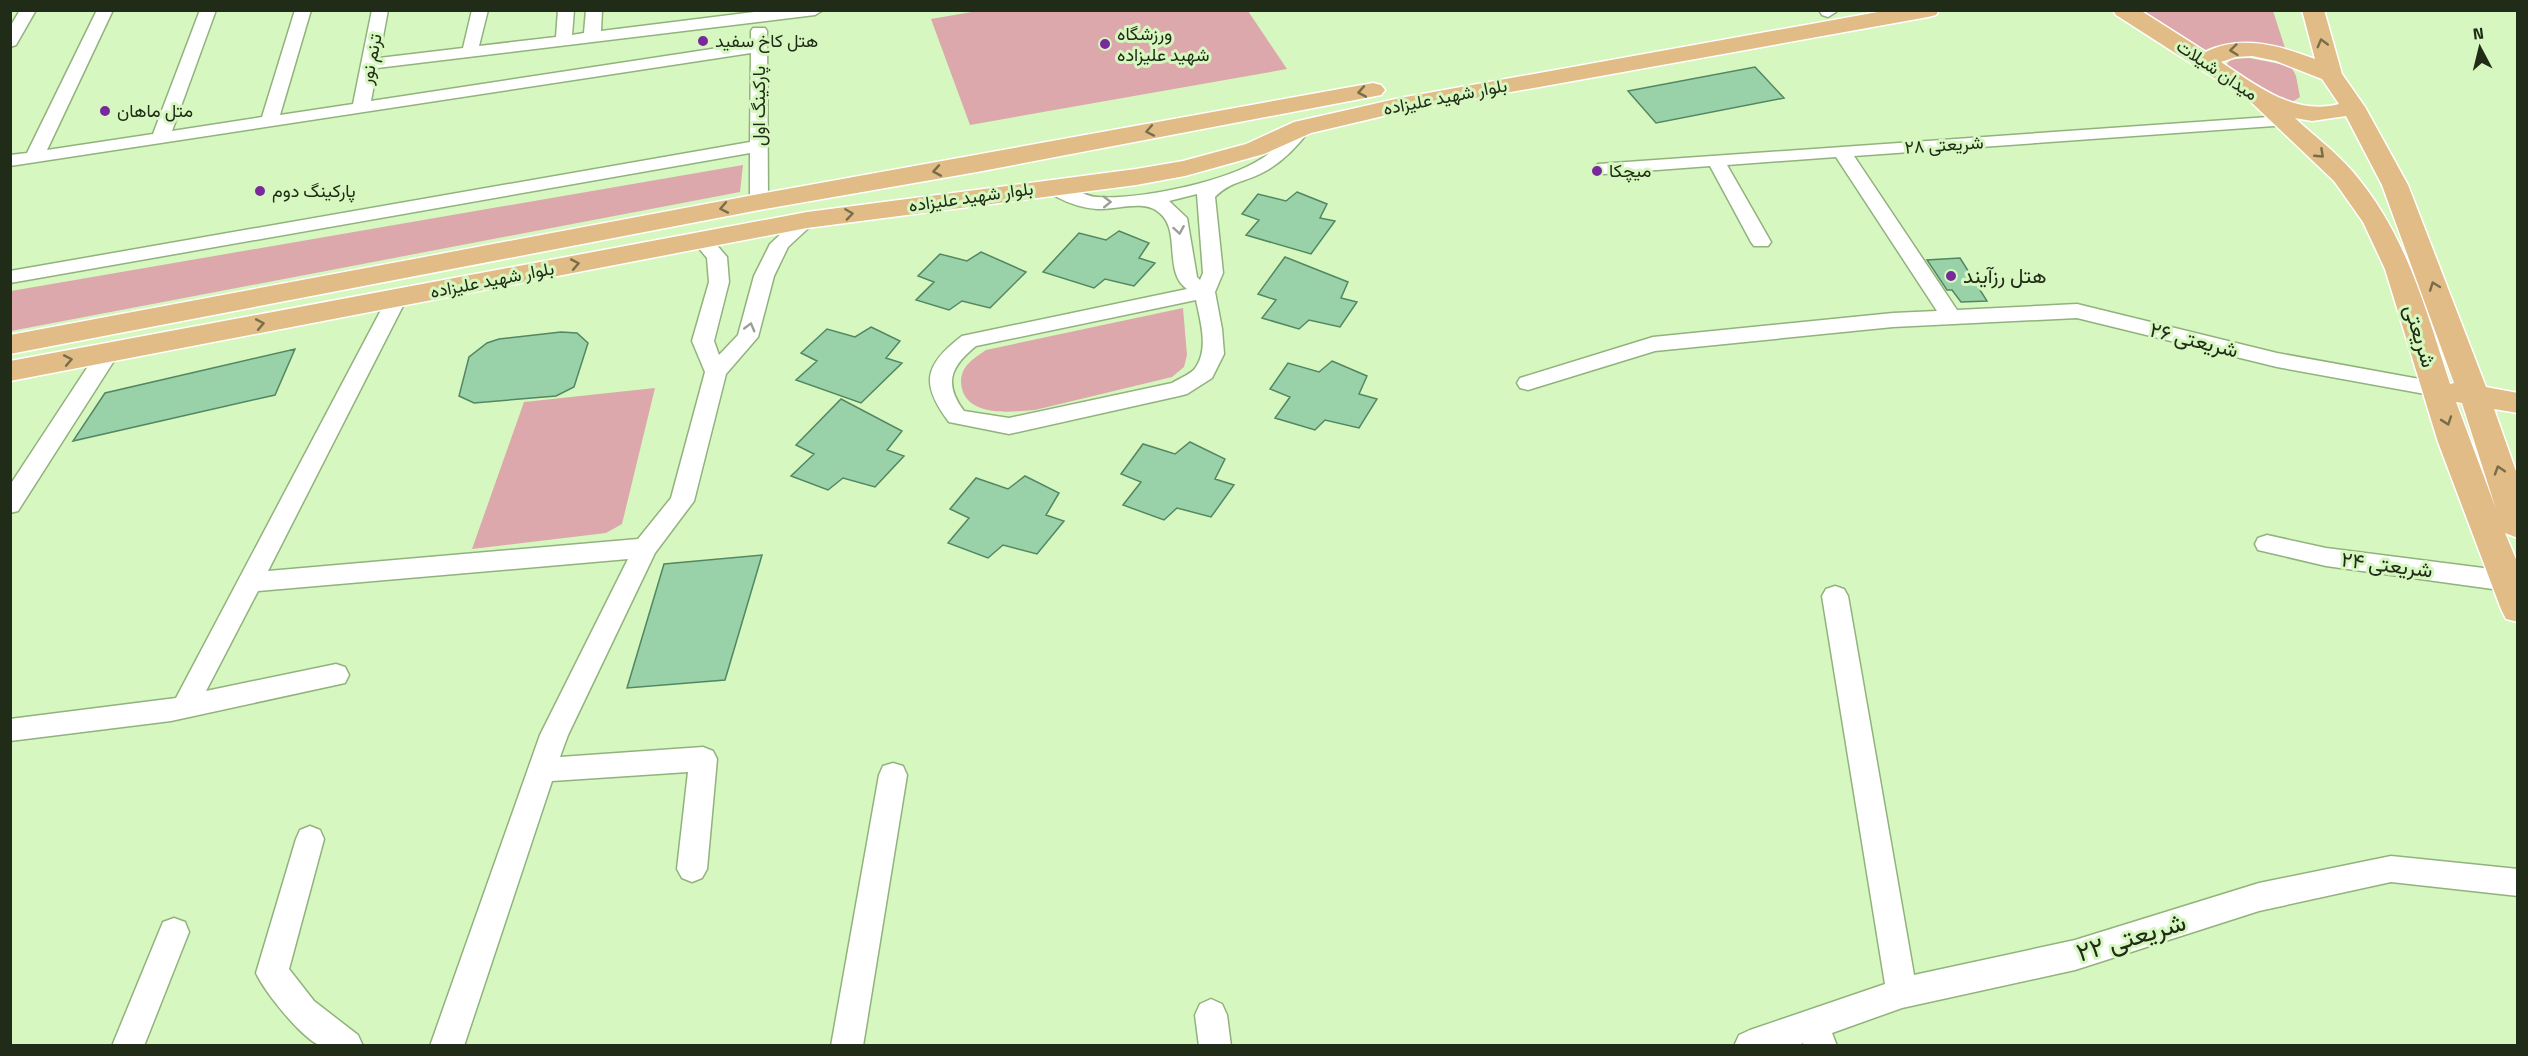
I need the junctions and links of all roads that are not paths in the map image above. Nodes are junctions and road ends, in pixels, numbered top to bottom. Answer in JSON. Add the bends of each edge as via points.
{"nodes":[{"id":1,"x":28,"y":10,"type":"edge"},
{"id":2,"x":105,"y":10,"type":"edge"},
{"id":3,"x":208,"y":10,"type":"edge"},
{"id":4,"x":303,"y":10,"type":"edge"},
{"id":5,"x":380,"y":10,"type":"edge"},
{"id":6,"x":480,"y":10,"type":"edge"},
{"id":7,"x":567,"y":10,"type":"edge"},
{"id":8,"x":594,"y":10,"type":"edge"},
{"id":9,"x":815,"y":10,"type":"edge"},
{"id":10,"x":1928,"y":10,"type":"edge"},
{"id":11,"x":2124,"y":10,"type":"edge"},
{"id":12,"x":2313,"y":10,"type":"edge"},
{"id":13,"x":1829,"y":11,"type":"edge"},
{"id":14,"x":759,"y":14,"type":"edge"},
{"id":15,"x":592,"y":37,"type":"junction"},
{"id":16,"x":564,"y":40,"type":"junction"},
{"id":17,"x":10,"y":42,"type":"edge"},
{"id":18,"x":759,"y":47,"type":"junction"},
{"id":19,"x":470,"y":51,"type":"junction"},
{"id":20,"x":2205,"y":61,"type":"junction"},
{"id":21,"x":370,"y":64,"type":"junction"},
{"id":22,"x":2330,"y":74,"type":"junction"},
{"id":23,"x":2261,"y":100,"type":"junction"},
{"id":24,"x":1312,"y":101,"type":"junction"},
{"id":25,"x":2353,"y":107,"type":"junction"},
{"id":26,"x":361,"y":108,"type":"junction"},
{"id":27,"x":269,"y":122,"type":"junction"},
{"id":28,"x":2283,"y":122,"type":"junction"},
{"id":29,"x":1304,"y":127,"type":"junction"},
{"id":30,"x":160,"y":139,"type":"junction"},
{"id":31,"x":759,"y":146,"type":"junction"},
{"id":32,"x":1842,"y":152,"type":"junction"},
{"id":33,"x":34,"y":158,"type":"junction"},
{"id":34,"x":1716,"y":160,"type":"junction"},
{"id":35,"x":10,"y":161,"type":"edge"},
{"id":36,"x":977,"y":164,"type":"junction"},
{"id":37,"x":1604,"y":168,"type":"dead end"},
{"id":38,"x":1217,"y":184,"type":"junction"},
{"id":39,"x":1052,"y":186,"type":"junction"},
{"id":40,"x":1136,"y":200,"type":"junction"},
{"id":41,"x":759,"y":202,"type":"junction"},
{"id":42,"x":807,"y":220,"type":"junction"},
{"id":43,"x":702,"y":240,"type":"junction"},
{"id":44,"x":1761,"y":242,"type":"dead end"},
{"id":45,"x":10,"y":277,"type":"edge"},
{"id":46,"x":1205,"y":292,"type":"junction"},
{"id":47,"x":397,"y":298,"type":"junction"},
{"id":48,"x":1951,"y":317,"type":"junction"},
{"id":49,"x":10,"y":345,"type":"edge"},
{"id":50,"x":108,"y":353,"type":"junction"},
{"id":51,"x":10,"y":371,"type":"edge"},
{"id":52,"x":716,"y":372,"type":"junction"},
{"id":53,"x":1528,"y":383,"type":"dead end"},
{"id":54,"x":2470,"y":384,"type":"junction"},
{"id":55,"x":2517,"y":384,"type":"edge"},
{"id":56,"x":2436,"y":389,"type":"junction"},
{"id":57,"x":2517,"y":403,"type":"edge"},
{"id":58,"x":10,"y":505,"type":"edge"},
{"id":59,"x":2517,"y":526,"type":"edge"},
{"id":60,"x":2267,"y":544,"type":"dead end"},
{"id":61,"x":645,"y":548,"type":"junction"},
{"id":62,"x":2507,"y":581,"type":"junction"},
{"id":63,"x":251,"y":582,"type":"junction"},
{"id":64,"x":1835,"y":596,"type":"dead end"},
{"id":65,"x":2517,"y":609,"type":"edge"},
{"id":66,"x":336,"y":675,"type":"dead end"},
{"id":67,"x":185,"y":707,"type":"junction"},
{"id":68,"x":10,"y":730,"type":"edge"},
{"id":69,"x":542,"y":770,"type":"junction"},
{"id":70,"x":893,"y":775,"type":"dead end"},
{"id":71,"x":310,"y":839,"type":"dead end"},
{"id":72,"x":692,"y":869,"type":"dead end"},
{"id":73,"x":2517,"y":884,"type":"edge"},
{"id":74,"x":174,"y":932,"type":"dead end"},
{"id":75,"x":1902,"y":993,"type":"junction"},
{"id":76,"x":1816,"y":1035,"type":"edge"},
{"id":77,"x":128,"y":1046,"type":"edge"},
{"id":78,"x":347,"y":1046,"type":"edge"},
{"id":79,"x":446,"y":1046,"type":"edge"},
{"id":80,"x":847,"y":1046,"type":"edge"},
{"id":81,"x":1750,"y":1046,"type":"edge"}],
"edges":[{"from":1,"to":17,"type":"street"},
{"from":2,"to":33,"type":"street"},
{"from":3,"to":30,"type":"street"},
{"from":4,"to":27,"type":"street"},
{"from":5,"to":21,"type":"street","name":"ترنم نور"},
{"from":6,"to":19,"type":"street"},
{"from":7,"to":16,"type":"street"},
{"from":8,"to":15,"type":"street"},
{"from":9,"to":14,"type":"street"},
{"from":10,"to":29,"type":"main road","name":"بلوار شهید علیزاده","via":[[1400,105]]},
{"from":11,"to":20,"type":"main road","name":"میدان شیلات"},
{"from":22,"to":12,"type":"main road","one_way":true},
{"from":13,"to":24,"type":"main road","name":"بلوار شهید علیزاده","one_way":true},
{"from":14,"to":15,"type":"street"},
{"from":14,"to":18,"type":"street","name":"پارکینگ اول"},
{"from":15,"to":16,"type":"street"},
{"from":16,"to":19,"type":"street"},
{"from":18,"to":26,"type":"street"},
{"from":18,"to":31,"type":"street","name":"پارکینگ اول"},
{"from":19,"to":21,"type":"street"},
{"from":22,"to":20,"type":"main road","one_way":true,"via":[[2289,57],[2257,50],[2224,51]]},
{"from":20,"to":23,"type":"main road","name":"میدان شیلات"},
{"from":21,"to":26,"type":"street","name":"ترنم نور"},
{"from":22,"to":25,"type":"main road"},
{"from":23,"to":25,"type":"main road","name":"میدان شیلات","via":[[2304,113],[2323,114]]},
{"from":23,"to":28,"type":"main road","name":"شریعتی"},
{"from":24,"to":29,"type":"main road","via":[[1191,129],[1183,133],[1181,141],[1197,148]]},
{"from":24,"to":36,"type":"main road","name":"بلوار شهید علیزاده","one_way":true},
{"from":54,"to":25,"type":"main road","name":"شریعتی","one_way":true,"via":[[2395,185]]},
{"from":26,"to":27,"type":"street"},
{"from":27,"to":30,"type":"street"},
{"from":28,"to":32,"type":"street","name":"شریعتی ۲۸"},
{"from":28,"to":56,"type":"main road","name":"شریعتی","one_way":true,"via":[[2343,176],[2376,221],[2399,269]]},
{"from":29,"to":38,"type":"street","via":[[1270,162]]},
{"from":29,"to":39,"type":"main road","name":"بلوار شهید علیزاده","via":[[1255,149],[1185,168],[1098,183]]},
{"from":30,"to":33,"type":"street"},
{"from":31,"to":41,"type":"street","name":"پارکینگ اول"},
{"from":31,"to":45,"type":"street"},
{"from":32,"to":34,"type":"street","name":"شریعتی ۲۸"},
{"from":32,"to":48,"type":"street"},
{"from":33,"to":35,"type":"street"},
{"from":34,"to":37,"type":"street","name":"شریعتی ۲۸"},
{"from":34,"to":44,"type":"street"},
{"from":36,"to":39,"type":"main road","via":[[1120,152],[1134,157],[1136,164],[1127,171]]},
{"from":36,"to":41,"type":"main road","name":"بلوار شهید علیزاده","one_way":true},
{"from":38,"to":40,"type":"street"},
{"from":38,"to":46,"type":"street","via":[[1205,196],[1213,273]]},
{"from":39,"to":40,"type":"street","one_way":true,"via":[[1081,201]]},
{"from":42,"to":39,"type":"main road","name":"بلوار شهید علیزاده","one_way":true},
{"from":40,"to":46,"type":"street","one_way":true,"via":[[1161,204],[1177,218],[1187,280]]},
{"from":41,"to":49,"type":"main road","name":"بلوار شهید علیزاده","one_way":true},
{"from":42,"to":43,"type":"main road","name":"بلوار شهید علیزاده"},
{"from":52,"to":42,"type":"street","one_way":true,"via":[[748,337],[764,276],[780,244]]},
{"from":47,"to":43,"type":"main road","name":"بلوار شهید علیزاده","one_way":true},
{"from":43,"to":52,"type":"street","via":[[717,257],[719,282],[703,341]]},
{"from":46,"to":46,"type":"street","via":[[1213,354],[1204,373],[1179,389],[1009,426],[957,417],[944,400],[940,377],[950,356],[969,341]]},
{"from":50,"to":47,"type":"main road","name":"بلوار شهید علیزاده","one_way":true},
{"from":47,"to":63,"type":"street"},
{"from":48,"to":53,"type":"street","name":"شریعتی ۲۶","via":[[1653,344]]},
{"from":48,"to":56,"type":"street","name":"شریعتی ۲۶","via":[[2078,311],[2277,360]]},
{"from":51,"to":50,"type":"main road","name":"بلوار شهید علیزاده","one_way":true},
{"from":50,"to":58,"type":"street"},
{"from":52,"to":61,"type":"street","via":[[682,501]]},
{"from":54,"to":55,"type":"main road"},
{"from":54,"to":56,"type":"main road"},
{"from":54,"to":57,"type":"main road"},
{"from":59,"to":54,"type":"main road","name":"شریعتی","one_way":true},
{"from":56,"to":62,"type":"main road","name":"شریعتی","one_way":true},
{"from":60,"to":62,"type":"street","name":"شریعتی ۲۴","via":[[2326,558]]},
{"from":61,"to":63,"type":"street"},
{"from":61,"to":69,"type":"street","via":[[554,735]]},
{"from":62,"to":65,"type":"main road","name":"شریعتی"},
{"from":63,"to":67,"type":"street"},
{"from":64,"to":75,"type":"street"},
{"from":66,"to":67,"type":"street"},
{"from":67,"to":68,"type":"street"},
{"from":69,"to":72,"type":"street","via":[[703,759]]},
{"from":69,"to":79,"type":"street"},
{"from":70,"to":80,"type":"street"},
{"from":71,"to":78,"type":"street","via":[[272,973],[303,1012]]},
{"from":73,"to":75,"type":"street","name":"شریعتی ۲۲","via":[[2391,869],[2259,897],[2075,955]]},
{"from":74,"to":77,"type":"street"},
{"from":75,"to":76,"type":"street","name":"شریعتی ۲۲"},
{"from":76,"to":81,"type":"street","name":"شریعتی ۲۲"}]}
